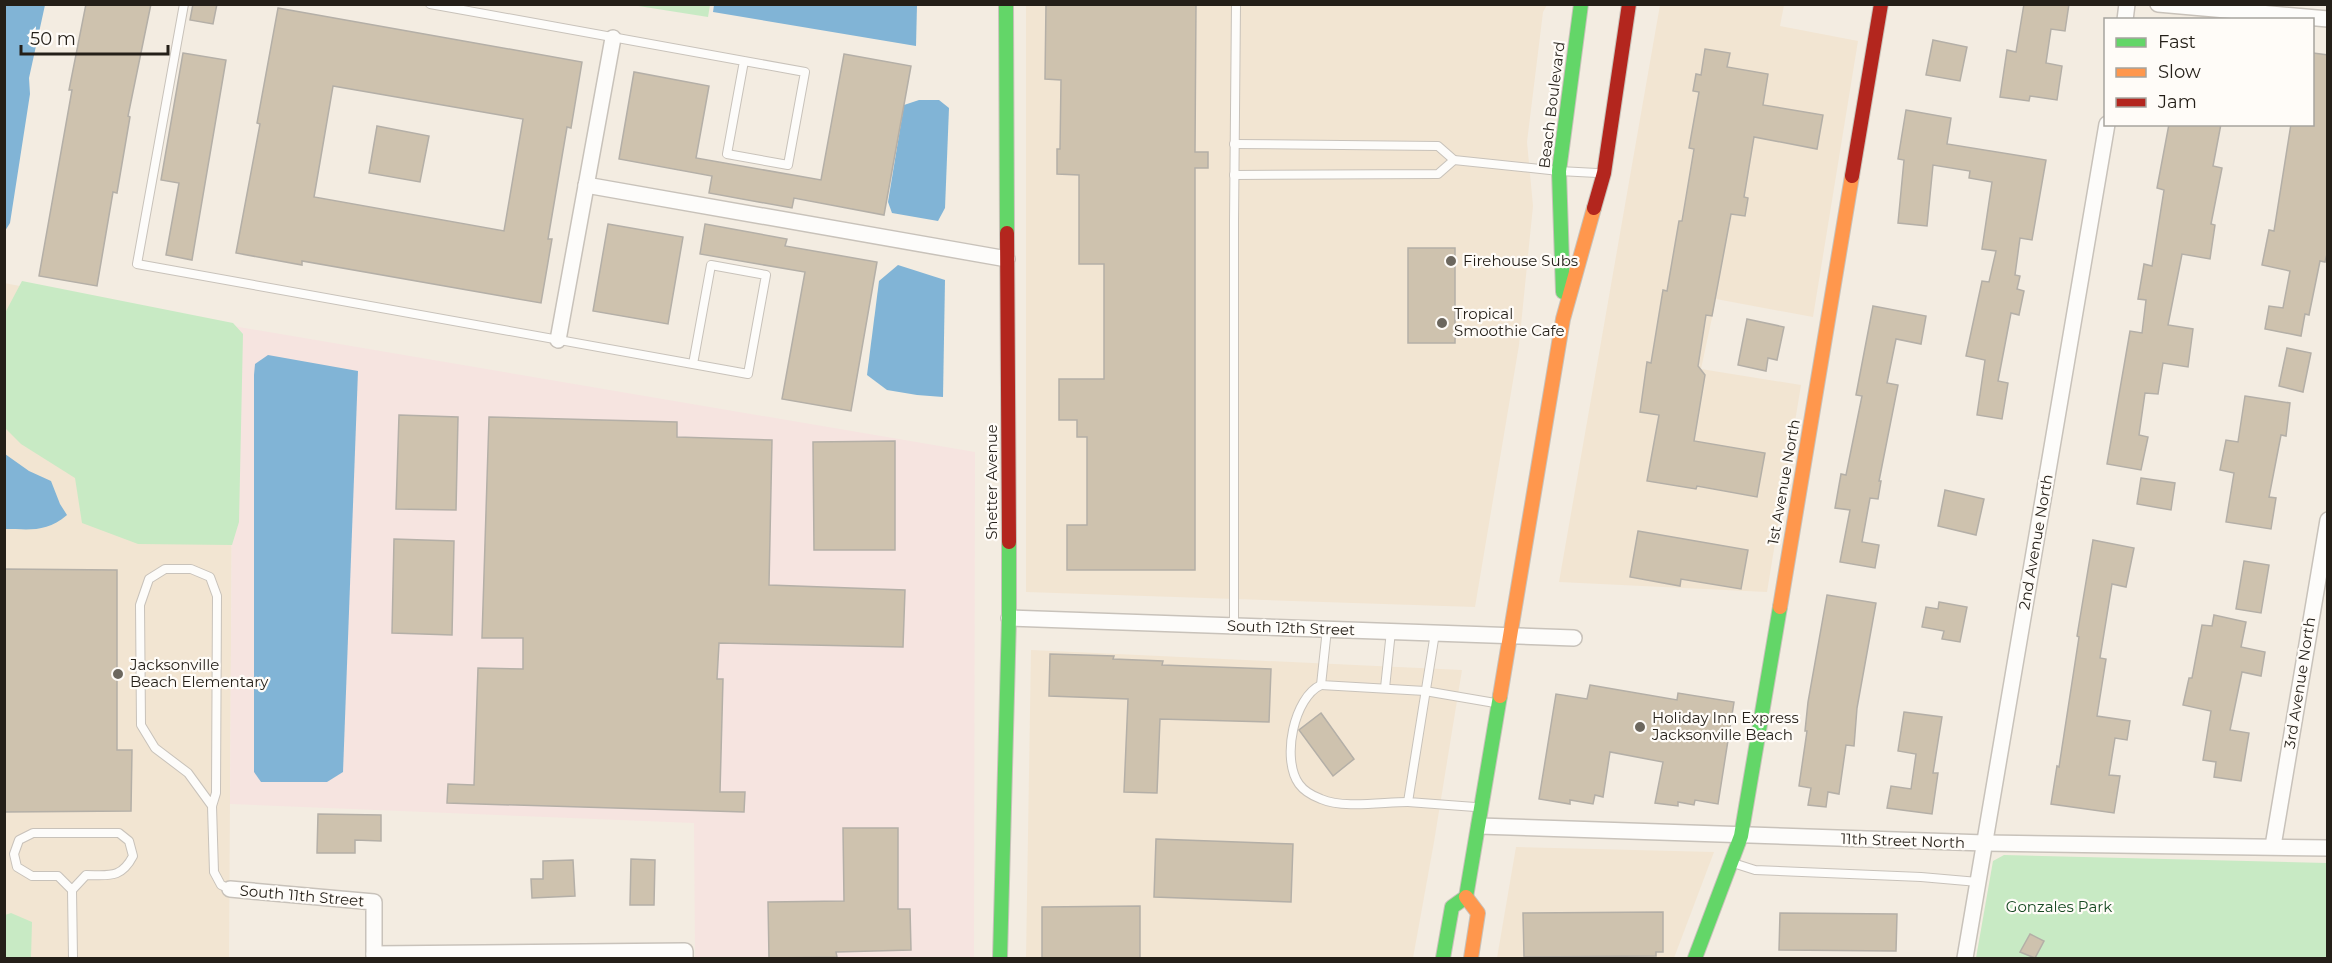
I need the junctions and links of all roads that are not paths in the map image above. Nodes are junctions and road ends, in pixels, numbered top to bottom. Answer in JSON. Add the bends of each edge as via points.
{"nodes":[{"id":1,"x":184,"y":4,"type":"edge"},
{"id":2,"x":430,"y":4,"type":"edge"},
{"id":3,"x":1006,"y":4,"type":"edge"},
{"id":4,"x":1236,"y":4,"type":"edge"},
{"id":5,"x":1581,"y":4,"type":"edge"},
{"id":6,"x":1629,"y":4,"type":"edge"},
{"id":7,"x":1881,"y":4,"type":"edge"},
{"id":8,"x":2158,"y":4,"type":"edge"},
{"id":9,"x":2328,"y":19,"type":"edge"},
{"id":10,"x":613,"y":38,"type":"junction"},
{"id":11,"x":744,"y":61,"type":"junction"},
{"id":12,"x":2107,"y":126,"type":"edge"},
{"id":13,"x":1234,"y":144,"type":"junction"},
{"id":14,"x":1454,"y":160,"type":"junction"},
{"id":15,"x":1559,"y":171,"type":"junction"},
{"id":16,"x":1604,"y":173,"type":"junction"},
{"id":17,"x":1234,"y":175,"type":"junction"},
{"id":18,"x":586,"y":185,"type":"junction"},
{"id":19,"x":1007,"y":259,"type":"junction"},
{"id":20,"x":1563,"y":319,"type":"junction"},
{"id":21,"x":558,"y":340,"type":"junction"},
{"id":22,"x":693,"y":364,"type":"junction"},
{"id":23,"x":2328,"y":520,"type":"edge"},
{"id":24,"x":1009,"y":618,"type":"junction"},
{"id":25,"x":1234,"y":626,"type":"junction"},
{"id":26,"x":1327,"y":629,"type":"junction"},
{"id":27,"x":1391,"y":631,"type":"junction"},
{"id":28,"x":1435,"y":633,"type":"junction"},
{"id":29,"x":1511,"y":635,"type":"junction"},
{"id":30,"x":1574,"y":638,"type":"dead end"},
{"id":31,"x":1321,"y":686,"type":"junction"},
{"id":32,"x":1385,"y":688,"type":"junction"},
{"id":33,"x":1425,"y":691,"type":"junction"},
{"id":34,"x":1499,"y":704,"type":"junction"},
{"id":35,"x":1408,"y":802,"type":"junction"},
{"id":36,"x":212,"y":806,"type":"junction"},
{"id":37,"x":1482,"y":808,"type":"junction"},
{"id":38,"x":1479,"y":826,"type":"junction"},
{"id":39,"x":1741,"y":836,"type":"junction"},
{"id":40,"x":1985,"y":843,"type":"junction"},
{"id":41,"x":2273,"y":846,"type":"junction"},
{"id":42,"x":2328,"y":848,"type":"edge"},
{"id":43,"x":1732,"y":862,"type":"junction"},
{"id":44,"x":1978,"y":882,"type":"junction"},
{"id":45,"x":230,"y":889,"type":"joint"},
{"id":46,"x":72,"y":891,"type":"junction"},
{"id":47,"x":1466,"y":897,"type":"junction"},
{"id":48,"x":686,"y":955,"type":"edge"},
{"id":49,"x":374,"y":956,"type":"edge"},
{"id":50,"x":73,"y":958,"type":"edge"},
{"id":51,"x":1000,"y":958,"type":"edge"},
{"id":52,"x":1443,"y":958,"type":"edge"},
{"id":53,"x":1471,"y":958,"type":"edge"},
{"id":54,"x":1695,"y":958,"type":"edge"},
{"id":55,"x":1965,"y":958,"type":"edge"}],
"edges":[{"from":1,"to":21,"type":"lane","via":[[137,264]]},
{"from":2,"to":10,"type":"lane"},
{"from":3,"to":19,"type":"main road","name":"Shetter Avenue"},
{"from":4,"to":13,"type":"lane"},
{"from":5,"to":15,"type":"main road","name":"Beach Boulevard"},
{"from":6,"to":16,"type":"main road"},
{"from":7,"to":39,"type":"main road","name":"1st Avenue North"},
{"from":8,"to":9,"type":"street"},
{"from":10,"to":11,"type":"lane"},
{"from":10,"to":18,"type":"street"},
{"from":11,"to":11,"type":"lane","via":[[805,72],[788,165],[727,154]]},
{"from":12,"to":40,"type":"street","name":"2nd Avenue North"},
{"from":13,"to":14,"type":"lane","via":[[1438,146]]},
{"from":13,"to":17,"type":"lane"},
{"from":14,"to":15,"type":"lane"},
{"from":14,"to":17,"type":"lane","via":[[1438,174]]},
{"from":15,"to":16,"type":"lane"},
{"from":15,"to":20,"type":"main road","name":"Beach Boulevard"},
{"from":16,"to":20,"type":"main road"},
{"from":17,"to":25,"type":"lane"},
{"from":18,"to":19,"type":"street"},
{"from":18,"to":21,"type":"street"},
{"from":19,"to":24,"type":"main road","name":"Shetter Avenue"},
{"from":20,"to":29,"type":"main road"},
{"from":21,"to":22,"type":"lane"},
{"from":22,"to":22,"type":"lane","via":[[711,265],[766,275],[748,374]]},
{"from":23,"to":41,"type":"street","name":"3rd Avenue North"},
{"from":24,"to":25,"type":"street","name":"South 12th Street"},
{"from":24,"to":51,"type":"main road","name":"Shetter Avenue"},
{"from":25,"to":26,"type":"street","name":"South 12th Street"},
{"from":26,"to":27,"type":"street","name":"South 12th Street"},
{"from":26,"to":31,"type":"lane"},
{"from":27,"to":28,"type":"street","name":"South 12th Street"},
{"from":27,"to":32,"type":"lane"},
{"from":28,"to":29,"type":"street","name":"South 12th Street"},
{"from":28,"to":33,"type":"lane"},
{"from":29,"to":30,"type":"street","name":"South 12th Street"},
{"from":29,"to":34,"type":"main road"},
{"from":31,"to":32,"type":"lane"},
{"from":31,"to":35,"type":"lane","via":[[1308,694],[1294,728],[1290,758],[1298,783],[1314,796],[1331,802]]},
{"from":32,"to":33,"type":"lane"},
{"from":33,"to":34,"type":"lane"},
{"from":33,"to":35,"type":"lane"},
{"from":34,"to":37,"type":"main road"},
{"from":35,"to":37,"type":"lane"},
{"from":36,"to":36,"type":"lane","via":[[216,793],[217,596],[210,577],[191,569],[165,569],[149,579],[140,605],[141,725],[155,748],[188,772]]},
{"from":36,"to":45,"type":"lane","via":[[214,872],[221,885]]},
{"from":37,"to":38,"type":"main road"},
{"from":38,"to":39,"type":"street","name":"11th Street North"},
{"from":38,"to":47,"type":"main road"},
{"from":39,"to":40,"type":"street","name":"11th Street North"},
{"from":39,"to":43,"type":"main road","name":"1st Avenue North"},
{"from":40,"to":41,"type":"street","name":"11th Street North"},
{"from":40,"to":44,"type":"street","name":"2nd Avenue North"},
{"from":41,"to":42,"type":"street","name":"11th Street North"},
{"from":43,"to":44,"type":"lane","via":[[1755,870]]},
{"from":43,"to":54,"type":"main road","name":"1st Avenue North"},
{"from":44,"to":55,"type":"street","name":"2nd Avenue North"},
{"from":45,"to":49,"type":"street","name":"South 11th Street","via":[[374,902]]},
{"from":46,"to":46,"type":"lane","via":[[86,875],[116,875],[127,867],[133,856],[129,841],[118,834],[97,833],[33,833],[19,840],[14,854],[17,867],[32,876],[58,876]]},
{"from":46,"to":50,"type":"lane"},
{"from":47,"to":52,"type":"main road","via":[[1452,907]]},
{"from":47,"to":53,"type":"main road","via":[[1478,914]]},
{"from":48,"to":49,"type":"street"}]}
